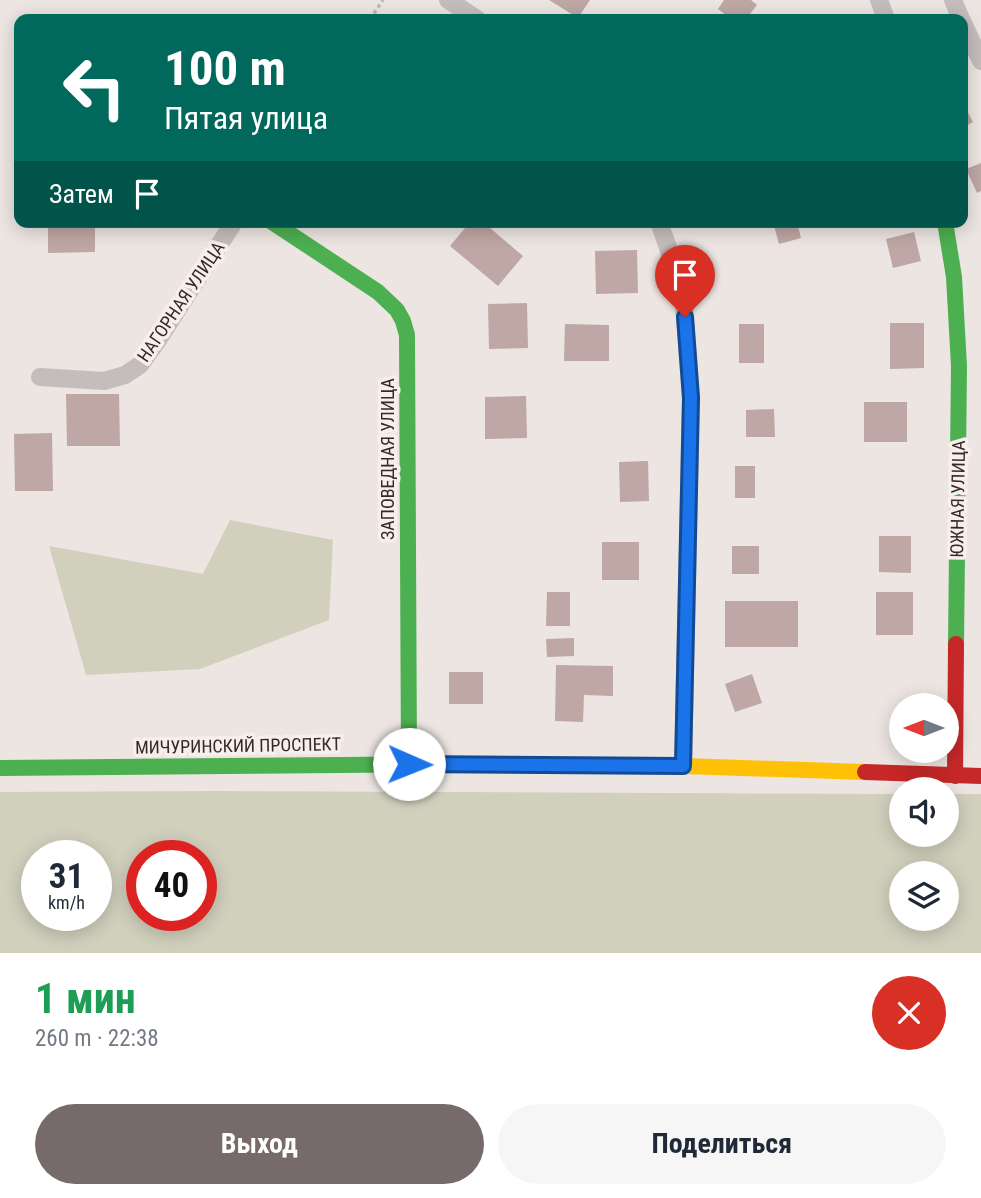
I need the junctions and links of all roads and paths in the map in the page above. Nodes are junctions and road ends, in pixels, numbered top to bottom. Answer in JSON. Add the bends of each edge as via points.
{"nodes":[{"id":1,"x":449,"y":0,"type":"edge"},
{"id":2,"x":470,"y":14,"type":"edge"},
{"id":3,"x":968,"y":33,"type":"edge"},
{"id":4,"x":981,"y":61,"type":"edge"},
{"id":5,"x":229,"y":228,"type":"edge"},
{"id":6,"x":281,"y":228,"type":"edge"},
{"id":7,"x":661,"y":228,"type":"edge"},
{"id":8,"x":946,"y":228,"type":"edge"},
{"id":9,"x":40,"y":377,"type":"dead end"},
{"id":10,"x":409,"y":764,"type":"junction"},
{"id":11,"x":683,"y":766,"type":"junction"},
{"id":12,"x":0,"y":768,"type":"edge"},
{"id":13,"x":955,"y":776,"type":"junction"},
{"id":14,"x":981,"y":776,"type":"edge"}],
"edges":[{"from":1,"to":2,"type":"street"},
{"from":3,"to":4,"type":"street"},
{"from":5,"to":9,"type":"street","name":"НАГОРНАЯ УЛИЦА","via":[[140,365],[104,381]]},
{"from":6,"to":10,"type":"street","name":"ЗАПОВЕДНАЯ УЛИЦА","via":[[391,303],[403,319],[407,335]]},
{"from":7,"to":11,"type":"street","via":[[683,290],[691,398]]},
{"from":8,"to":13,"type":"street","name":"ЮЖНАЯ УЛИЦА","via":[[959,366]]},
{"from":10,"to":11,"type":"street","name":"МИЧУРИНСКИЙ ПРОСПЕКТ"},
{"from":10,"to":12,"type":"street","name":"МИЧУРИНСКИЙ ПРОСПЕКТ"},
{"from":11,"to":13,"type":"street","name":"МИЧУРИНСКИЙ ПРОСПЕКТ"},
{"from":13,"to":14,"type":"street","name":"МИЧУРИНСКИЙ ПРОСПЕКТ"}]}
